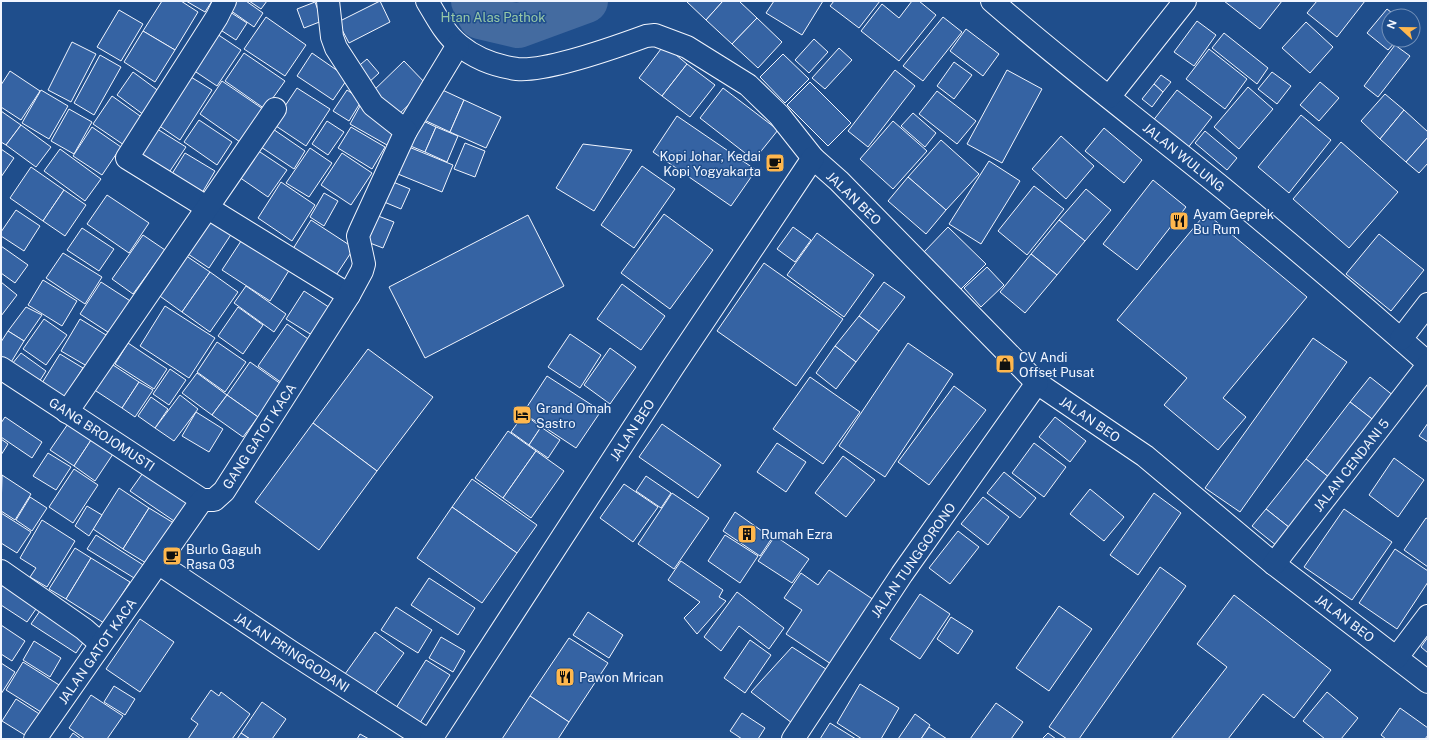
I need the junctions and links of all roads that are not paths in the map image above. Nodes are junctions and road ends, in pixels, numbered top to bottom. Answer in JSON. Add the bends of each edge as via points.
{"nodes":[{"id":1,"x":225,"y":1,"type":"edge"},
{"id":2,"x":328,"y":1,"type":"edge"},
{"id":3,"x":427,"y":1,"type":"edge"},
{"id":4,"x":992,"y":1,"type":"edge"},
{"id":5,"x":1185,"y":1,"type":"edge"},
{"id":6,"x":458,"y":45,"type":"junction"},
{"id":7,"x":1109,"y":98,"type":"junction"},
{"id":8,"x":276,"y":109,"type":"dead end"},
{"id":9,"x":406,"y":131,"type":"junction"},
{"id":10,"x":813,"y":158,"type":"junction"},
{"id":11,"x":208,"y":209,"type":"junction"},
{"id":12,"x":350,"y":295,"type":"junction"},
{"id":13,"x":1428,"y":304,"type":"edge"},
{"id":14,"x":1401,"y":339,"type":"junction"},
{"id":15,"x":1428,"y":364,"type":"edge"},
{"id":16,"x":1,"y":368,"type":"edge"},
{"id":17,"x":1037,"y":383,"type":"junction"},
{"id":18,"x":67,"y":412,"type":"junction"},
{"id":19,"x":202,"y":500,"type":"junction"},
{"id":20,"x":158,"y":563,"type":"junction"},
{"id":21,"x":1274,"y":564,"type":"junction"},
{"id":22,"x":1,"y":571,"type":"edge"},
{"id":23,"x":1428,"y":616,"type":"edge"},
{"id":24,"x":101,"y":644,"type":"junction"},
{"id":25,"x":1397,"y":657,"type":"junction"},
{"id":26,"x":1428,"y":682,"type":"edge"},
{"id":27,"x":35,"y":739,"type":"edge"},
{"id":28,"x":426,"y":739,"type":"edge"},
{"id":29,"x":431,"y":739,"type":"edge"},
{"id":30,"x":793,"y":739,"type":"edge"}],
"edges":[{"from":1,"to":11,"type":"street","via":[[127,158]]},
{"from":2,"to":9,"type":"street","via":[[332,37],[336,48],[373,105]]},
{"from":3,"to":6,"type":"street","via":[[446,32]]},
{"from":4,"to":7,"type":"street","name":"JALAN WULUNG"},
{"from":5,"to":7,"type":"street"},
{"from":6,"to":9,"type":"street","name":"GANG GATOT KACA"},
{"from":6,"to":10,"type":"street","via":[[494,65],[534,69],[655,35],[694,50],[748,85],[779,115]]},
{"from":7,"to":14,"type":"street","name":"JALAN WULUNG","via":[[1225,190]]},
{"from":8,"to":11,"type":"street"},
{"from":9,"to":12,"type":"street","name":"GANG GATOT KACA","via":[[358,236],[364,264]]},
{"from":10,"to":17,"type":"street","name":"JALAN BEO","via":[[839,181]]},
{"from":10,"to":29,"type":"street","name":"JALAN BEO","via":[[673,367]]},
{"from":11,"to":12,"type":"street"},
{"from":11,"to":18,"type":"street"},
{"from":12,"to":19,"type":"street","name":"GANG GATOT KACA","via":[[224,491],[214,500]]},
{"from":13,"to":14,"type":"street"},
{"from":14,"to":15,"type":"street","name":"JALAN WULUNG"},
{"from":15,"to":21,"type":"street","name":"JALAN CENDANI 5"},
{"from":16,"to":18,"type":"street","name":"GANG BROJOMUSTI"},
{"from":17,"to":21,"type":"street","name":"JALAN BEO","via":[[1145,456]]},
{"from":17,"to":30,"type":"street","name":"JALAN TUNGGORONO","via":[[902,574]]},
{"from":18,"to":19,"type":"street","name":"GANG BROJOMUSTI"},
{"from":19,"to":20,"type":"street"},
{"from":20,"to":24,"type":"street","name":"JALAN GATOT KACA"},
{"from":20,"to":28,"type":"street","name":"JALAN PRINGGODANI"},
{"from":21,"to":25,"type":"street","name":"JALAN BEO"},
{"from":22,"to":24,"type":"street","via":[[84,629]]},
{"from":23,"to":25,"type":"street"},
{"from":24,"to":27,"type":"street","name":"JALAN GATOT KACA"},
{"from":25,"to":26,"type":"street","name":"JALAN BEO"}]}
